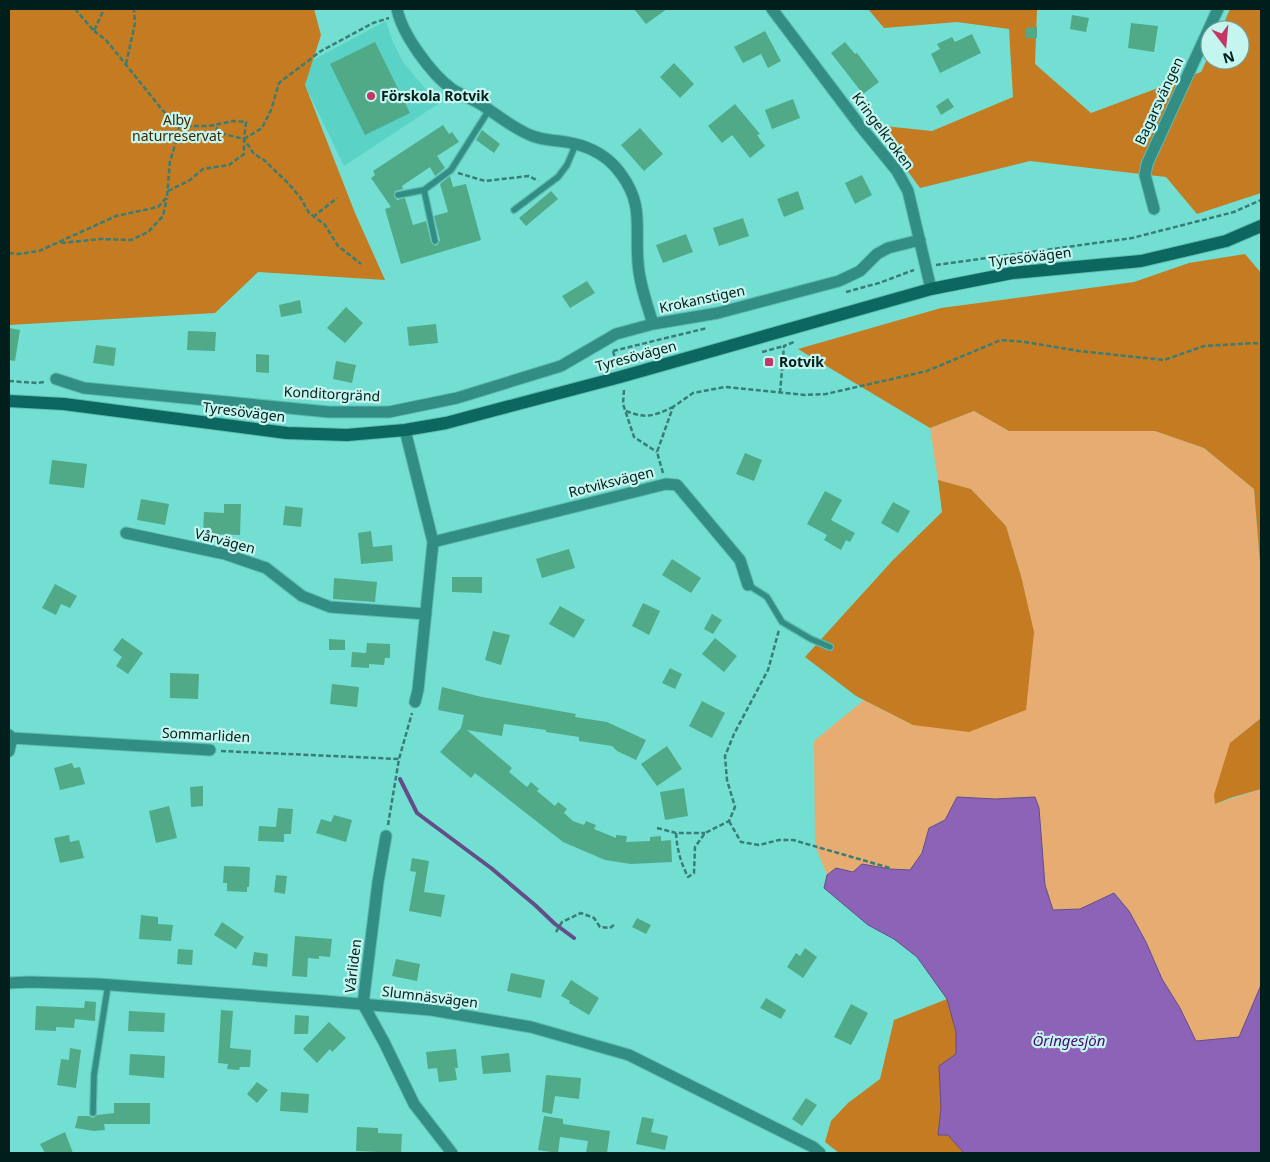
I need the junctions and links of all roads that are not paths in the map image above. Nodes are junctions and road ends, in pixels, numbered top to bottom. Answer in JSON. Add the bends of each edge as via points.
{"nodes":[{"id":1,"x":772,"y":9,"type":"edge"},
{"id":2,"x":1218,"y":9,"type":"edge"},
{"id":3,"x":398,"y":12,"type":"edge"},
{"id":4,"x":489,"y":110,"type":"junction"},
{"id":5,"x":576,"y":144,"type":"junction"},
{"id":6,"x":424,"y":190,"type":"junction"},
{"id":7,"x":398,"y":195,"type":"dead end"},
{"id":8,"x":1154,"y":209,"type":"dead end"},
{"id":9,"x":514,"y":210,"type":"dead end"},
{"id":10,"x":1261,"y":226,"type":"edge"},
{"id":11,"x":920,"y":240,"type":"junction"},
{"id":12,"x":435,"y":241,"type":"dead end"},
{"id":13,"x":931,"y":289,"type":"junction"},
{"id":14,"x":653,"y":324,"type":"junction"},
{"id":15,"x":56,"y":379,"type":"road end"},
{"id":16,"x":9,"y":400,"type":"edge"},
{"id":17,"x":405,"y":430,"type":"junction"},
{"id":18,"x":126,"y":533,"type":"dead end"},
{"id":19,"x":433,"y":542,"type":"junction"},
{"id":20,"x":748,"y":585,"type":"joint"},
{"id":21,"x":426,"y":614,"type":"junction"},
{"id":22,"x":830,"y":647,"type":"dead end"},
{"id":23,"x":415,"y":702,"type":"road end"},
{"id":24,"x":10,"y":737,"type":"edge"},
{"id":25,"x":210,"y":750,"type":"road end"},
{"id":26,"x":9,"y":751,"type":"edge"},
{"id":27,"x":386,"y":836,"type":"road end"},
{"id":28,"x":9,"y":984,"type":"edge"},
{"id":29,"x":108,"y":985,"type":"junction"},
{"id":30,"x":363,"y":1004,"type":"junction"},
{"id":31,"x":93,"y":1113,"type":"dead end"},
{"id":32,"x":452,"y":1153,"type":"edge"},
{"id":33,"x":820,"y":1153,"type":"edge"}],
"edges":[{"from":1,"to":11,"type":"street","name":"Kringelkroken","via":[[897,171],[908,191]]},
{"from":2,"to":8,"type":"street","name":"Bagarsvängen","via":[[1147,164],[1145,175]]},
{"from":3,"to":4,"type":"street","name":"Krokanstigen","via":[[431,70],[452,89]]},
{"from":4,"to":5,"type":"street","name":"Krokanstigen","via":[[530,136]]},
{"from":4,"to":6,"type":"lane","via":[[451,170]]},
{"from":5,"to":9,"type":"lane","via":[[558,177]]},
{"from":5,"to":14,"type":"street","name":"Krokanstigen","via":[[603,156],[629,186],[638,220],[641,283]]},
{"from":6,"to":7,"type":"lane"},
{"from":6,"to":12,"type":"lane"},
{"from":10,"to":13,"type":"main road","name":"Tyresövägen","via":[[1226,241],[1140,261],[1012,273]]},
{"from":11,"to":13,"type":"street","name":"Kringelkroken"},
{"from":11,"to":14,"type":"street","name":"Krokanstigen","via":[[888,248],[860,271],[839,281],[718,313]]},
{"from":13,"to":17,"type":"main road","name":"Tyresövägen","via":[[611,379]]},
{"from":14,"to":15,"type":"street","name":"Konditorgränd","via":[[616,334],[561,366],[457,398],[390,412],[329,412],[84,388]]},
{"from":16,"to":17,"type":"main road","name":"Tyresövägen","via":[[64,404],[287,433],[347,435]]},
{"from":17,"to":19,"type":"street"},
{"from":18,"to":21,"type":"street","name":"Vårvägen","via":[[233,556],[266,568],[302,596],[330,606]]},
{"from":19,"to":20,"type":"street","name":"Rotviksvägen","via":[[666,484],[677,485],[740,560]]},
{"from":19,"to":21,"type":"street"},
{"from":20,"to":22,"type":"lane","via":[[767,597],[782,622]]},
{"from":21,"to":23,"type":"street"},
{"from":24,"to":25,"type":"street","name":"Sommarliden"},
{"from":24,"to":26,"type":"street","name":"Sommarliden"},
{"from":27,"to":30,"type":"street","name":"Vårliden"},
{"from":28,"to":29,"type":"street","name":"Slumnäsvägen"},
{"from":29,"to":30,"type":"street","name":"Slumnäsvägen"},
{"from":29,"to":31,"type":"lane","via":[[94,1075]]},
{"from":30,"to":32,"type":"street","name":"Vårliden","via":[[414,1104]]},
{"from":30,"to":33,"type":"street","name":"Slumnäsvägen","via":[[431,1010],[531,1027],[629,1055]]}]}
